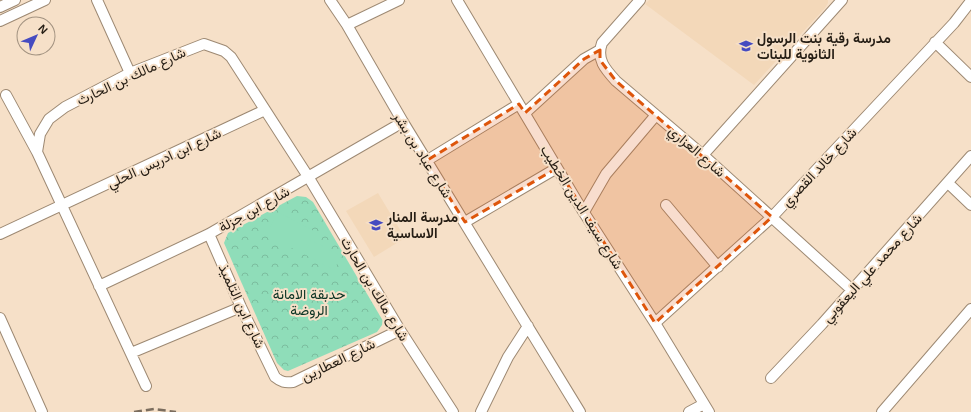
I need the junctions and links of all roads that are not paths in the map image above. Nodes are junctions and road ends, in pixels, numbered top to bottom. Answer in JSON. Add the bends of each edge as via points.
{"nodes":[{"id":1,"x":15,"y":0,"type":"edge"},
{"id":2,"x":45,"y":0,"type":"edge"},
{"id":3,"x":97,"y":0,"type":"edge"},
{"id":4,"x":330,"y":0,"type":"edge"},
{"id":5,"x":399,"y":0,"type":"edge"},
{"id":6,"x":457,"y":0,"type":"edge"},
{"id":7,"x":640,"y":0,"type":"edge"},
{"id":8,"x":842,"y":0,"type":"edge"},
{"id":9,"x":971,"y":1,"type":"edge"},
{"id":10,"x":0,"y":7,"type":"edge"},
{"id":11,"x":0,"y":21,"type":"edge"},
{"id":12,"x":347,"y":25,"type":"junction"},
{"id":13,"x":935,"y":42,"type":"junction"},
{"id":14,"x":600,"y":50,"type":"junction"},
{"id":15,"x":130,"y":73,"type":"junction"},
{"id":16,"x":971,"y":77,"type":"edge"},
{"id":17,"x":6,"y":95,"type":"dead end"},
{"id":18,"x":519,"y":104,"type":"junction"},
{"id":19,"x":265,"y":110,"type":"junction"},
{"id":20,"x":525,"y":113,"type":"junction"},
{"id":21,"x":656,"y":115,"type":"junction"},
{"id":22,"x":403,"y":122,"type":"junction"},
{"id":23,"x":37,"y":152,"type":"junction"},
{"id":24,"x":703,"y":155,"type":"junction"},
{"id":25,"x":971,"y":156,"type":"edge"},
{"id":26,"x":426,"y":161,"type":"junction"},
{"id":27,"x":557,"y":168,"type":"junction"},
{"id":28,"x":309,"y":178,"type":"junction"},
{"id":29,"x":948,"y":183,"type":"junction"},
{"id":30,"x":666,"y":205,"type":"dead end"},
{"id":31,"x":971,"y":205,"type":"edge"},
{"id":32,"x":62,"y":206,"type":"junction"},
{"id":33,"x":584,"y":212,"type":"junction"},
{"id":34,"x":772,"y":218,"type":"junction"},
{"id":35,"x":465,"y":222,"type":"junction"},
{"id":36,"x":0,"y":234,"type":"edge"},
{"id":37,"x":209,"y":234,"type":"junction"},
{"id":38,"x":718,"y":267,"type":"junction"},
{"id":39,"x":100,"y":286,"type":"junction"},
{"id":40,"x":852,"y":290,"type":"junction"},
{"id":41,"x":241,"y":307,"type":"junction"},
{"id":42,"x":971,"y":309,"type":"edge"},
{"id":43,"x":0,"y":321,"type":"edge"},
{"id":44,"x":655,"y":323,"type":"junction"},
{"id":45,"x":528,"y":326,"type":"junction"},
{"id":46,"x":400,"y":330,"type":"junction"},
{"id":47,"x":131,"y":353,"type":"junction"},
{"id":48,"x":275,"y":377,"type":"joint"},
{"id":49,"x":771,"y":378,"type":"dead end"},
{"id":50,"x":146,"y":386,"type":"dead end"},
{"id":51,"x":706,"y":408,"type":"edge"},
{"id":52,"x":42,"y":412,"type":"edge"},
{"id":53,"x":453,"y":412,"type":"edge"},
{"id":54,"x":481,"y":412,"type":"edge"},
{"id":55,"x":580,"y":412,"type":"edge"},
{"id":56,"x":690,"y":412,"type":"edge"},
{"id":57,"x":882,"y":412,"type":"edge"}],
"edges":[{"from":1,"to":10,"type":"street"},
{"from":2,"to":11,"type":"street"},
{"from":3,"to":15,"type":"street"},
{"from":4,"to":12,"type":"street","name":"شارع عباد بن بشر"},
{"from":5,"to":12,"type":"street"},
{"from":6,"to":18,"type":"street","name":"شارع سيف الدين الخطيب"},
{"from":7,"to":14,"type":"street","via":[[602,43]]},
{"from":8,"to":24,"type":"street"},
{"from":9,"to":13,"type":"street","name":"شارع خالد القصري"},
{"from":12,"to":22,"type":"street","name":"شارع عباد بن بشر"},
{"from":13,"to":16,"type":"street"},
{"from":13,"to":34,"type":"street","name":"شارع خالد القصري"},
{"from":14,"to":20,"type":"street","via":[[584,59]]},
{"from":14,"to":21,"type":"street","name":"شارع العزاري","via":[[600,60],[607,71]]},
{"from":15,"to":19,"type":"street","name":"شارع مالك بن الحارث","via":[[193,47],[204,44],[214,46],[231,57]]},
{"from":15,"to":23,"type":"street","name":"شارع مالك بن الحارث","via":[[65,107],[49,119],[40,134]]},
{"from":17,"to":23,"type":"street"},
{"from":18,"to":20,"type":"street","name":"شارع سيف الدين الخطيب"},
{"from":18,"to":26,"type":"street"},
{"from":19,"to":28,"type":"street","name":"شارع مالك بن الحارث"},
{"from":19,"to":32,"type":"street","name":"شارع ابن ادريس الحلي"},
{"from":20,"to":27,"type":"street","name":"شارع سيف الدين الخطيب"},
{"from":21,"to":24,"type":"street","name":"شارع العزاري"},
{"from":21,"to":33,"type":"street","via":[[606,174]]},
{"from":22,"to":26,"type":"street","name":"شارع عباد بن بشر"},
{"from":22,"to":28,"type":"street","name":"شارع ابن جزلة"},
{"from":23,"to":32,"type":"street"},
{"from":24,"to":34,"type":"street","name":"شارع العزاري"},
{"from":25,"to":29,"type":"street","name":"شارع محمد علي اليعقوبي"},
{"from":26,"to":35,"type":"street","name":"شارع عباد بن بشر"},
{"from":27,"to":33,"type":"street","name":"شارع سيف الدين الخطيب"},
{"from":27,"to":35,"type":"street"},
{"from":28,"to":37,"type":"street","name":"شارع ابن جزلة"},
{"from":28,"to":46,"type":"street","name":"شارع مالك بن الحارث"},
{"from":29,"to":31,"type":"street"},
{"from":29,"to":40,"type":"street","name":"شارع محمد علي اليعقوبي"},
{"from":30,"to":38,"type":"street"},
{"from":32,"to":36,"type":"street","name":"شارع ابن ادريس الحلي"},
{"from":32,"to":39,"type":"street"},
{"from":33,"to":44,"type":"street","name":"شارع سيف الدين الخطيب"},
{"from":34,"to":38,"type":"street","name":"شارع خالد القصري"},
{"from":34,"to":40,"type":"street","name":"شارع العزاري"},
{"from":35,"to":45,"type":"street","name":"شارع عباد بن بشر"},
{"from":37,"to":39,"type":"street","name":"شارع ابن جزلة"},
{"from":37,"to":41,"type":"street","name":"شارع ابن التلميذ"},
{"from":38,"to":44,"type":"street","name":"شارع خالد القصري"},
{"from":39,"to":47,"type":"street"},
{"from":40,"to":49,"type":"street","name":"شارع محمد علي اليعقوبي"},
{"from":41,"to":47,"type":"street"},
{"from":41,"to":48,"type":"street","name":"شارع ابن التلميذ"},
{"from":42,"to":57,"type":"street"},
{"from":43,"to":52,"type":"street"},
{"from":44,"to":51,"type":"street","name":"شارع سيف الدين الخطيب"},
{"from":45,"to":54,"type":"street","via":[[508,356]]},
{"from":45,"to":55,"type":"street","name":"شارع عباد بن بشر"},
{"from":46,"to":48,"type":"street","name":"شارع العطارين","via":[[293,382],[285,383]]},
{"from":46,"to":53,"type":"street","name":"شارع مالك بن الحارث"},
{"from":47,"to":50,"type":"street"},
{"from":51,"to":56,"type":"street"}]}
